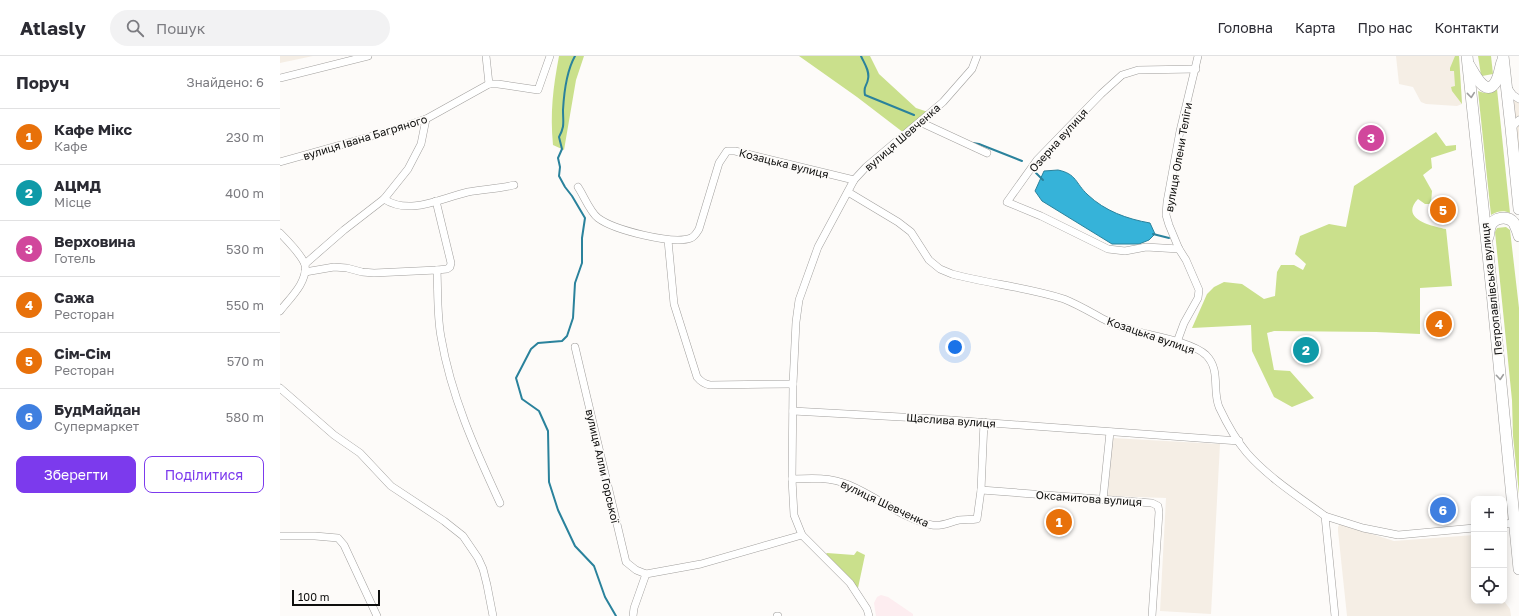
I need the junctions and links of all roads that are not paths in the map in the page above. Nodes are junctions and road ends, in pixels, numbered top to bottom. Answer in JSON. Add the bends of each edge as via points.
{"nodes":[{"id":1,"x":368,"y":56,"type":"edge"},
{"id":2,"x":486,"y":56,"type":"edge"},
{"id":3,"x":550,"y":56,"type":"edge"},
{"id":4,"x":977,"y":56,"type":"edge"},
{"id":5,"x":1198,"y":56,"type":"edge"},
{"id":6,"x":1503,"y":57,"type":"edge"},
{"id":7,"x":1467,"y":59,"type":"edge"},
{"id":8,"x":1196,"y":69,"type":"junction"},
{"id":9,"x":280,"y":78,"type":"edge"},
{"id":10,"x":489,"y":84,"type":"junction"},
{"id":11,"x":1507,"y":87,"type":"junction"},
{"id":12,"x":1519,"y":99,"type":"edge"},
{"id":13,"x":426,"y":119,"type":"junction"},
{"id":14,"x":920,"y":122,"type":"junction"},
{"id":15,"x":1515,"y":124,"type":"edge"},
{"id":16,"x":987,"y":153,"type":"dead end"},
{"id":17,"x":280,"y":162,"type":"edge"},
{"id":18,"x":854,"y":180,"type":"junction"},
{"id":19,"x":514,"y":185,"type":"dead end"},
{"id":20,"x":578,"y":187,"type":"dead end"},
{"id":21,"x":848,"y":192,"type":"junction"},
{"id":22,"x":384,"y":199,"type":"junction"},
{"id":23,"x":436,"y":201,"type":"junction"},
{"id":24,"x":1519,"y":209,"type":"edge"},
{"id":25,"x":280,"y":233,"type":"edge"},
{"id":26,"x":1519,"y":236,"type":"edge"},
{"id":27,"x":668,"y":240,"type":"junction"},
{"id":28,"x":1179,"y":249,"type":"junction"},
{"id":29,"x":1487,"y":249,"type":"junction"},
{"id":30,"x":305,"y":264,"type":"junction"},
{"id":31,"x":437,"y":270,"type":"junction"},
{"id":32,"x":305,"y":272,"type":"junction"},
{"id":33,"x":280,"y":312,"type":"edge"},
{"id":34,"x":1177,"y":342,"type":"junction"},
{"id":35,"x":575,"y":347,"type":"dead end"},
{"id":36,"x":793,"y":384,"type":"junction"},
{"id":37,"x":280,"y":388,"type":"edge"},
{"id":38,"x":793,"y":411,"type":"junction"},
{"id":39,"x":984,"y":422,"type":"junction"},
{"id":40,"x":1110,"y":432,"type":"junction"},
{"id":41,"x":1239,"y":441,"type":"junction"},
{"id":42,"x":792,"y":479,"type":"junction"},
{"id":43,"x":980,"y":490,"type":"junction"},
{"id":44,"x":1103,"y":500,"type":"junction"},
{"id":45,"x":500,"y":503,"type":"dead end"},
{"id":46,"x":1325,"y":516,"type":"junction"},
{"id":47,"x":1509,"y":524,"type":"edge"},
{"id":48,"x":1471,"y":528,"type":"edge"},
{"id":49,"x":802,"y":535,"type":"junction"},
{"id":50,"x":280,"y":536,"type":"edge"},
{"id":51,"x":1519,"y":570,"type":"edge"},
{"id":52,"x":646,"y":574,"type":"junction"},
{"id":53,"x":377,"y":616,"type":"edge"},
{"id":54,"x":492,"y":616,"type":"edge"},
{"id":55,"x":633,"y":616,"type":"edge"},
{"id":56,"x":869,"y":616,"type":"edge"},
{"id":57,"x":1152,"y":616,"type":"edge"},
{"id":58,"x":1335,"y":616,"type":"edge"}],
"edges":[{"from":1,"to":9,"type":"street"},
{"from":2,"to":10,"type":"street"},
{"from":3,"to":10,"type":"street","via":[[538,90]]},
{"from":4,"to":14,"type":"street","name":"вулиця Шевченка","via":[[972,69],[961,82]]},
{"from":5,"to":8,"type":"street","name":"вулиця Олени Теліги"},
{"from":6,"to":7,"type":"highway","via":[[1495,83],[1488,87],[1480,83]]},
{"from":6,"to":11,"type":"highway"},
{"from":7,"to":29,"type":"highway","name":"Петропавлівська вулиця","one_way":true},
{"from":8,"to":28,"type":"street","name":"вулиця Олени Теліги","via":[[1180,131],[1167,202],[1166,215]]},
{"from":8,"to":28,"type":"street","name":"Озерна вулиця","via":[[1138,70],[1122,75],[1037,160],[1007,202],[1108,249]]},
{"from":10,"to":13,"type":"street","name":"вулиця Івана Багряного"},
{"from":11,"to":12,"type":"street"},
{"from":11,"to":15,"type":"highway"},
{"from":13,"to":17,"type":"street","name":"вулиця Івана Багряного"},
{"from":13,"to":22,"type":"street","via":[[421,144],[408,169]]},
{"from":14,"to":16,"type":"street"},
{"from":14,"to":18,"type":"street","name":"вулиця Шевченка"},
{"from":15,"to":24,"type":"highway"},
{"from":18,"to":21,"type":"street","name":"вулиця Шевченка"},
{"from":18,"to":27,"type":"street","name":"Козацька вулиця","via":[[727,151],[719,163],[696,235],[691,238]]},
{"from":19,"to":23,"type":"street","via":[[469,192]]},
{"from":20,"to":27,"type":"street","name":"Козацька вулиця","via":[[597,217],[604,222],[634,233]]},
{"from":21,"to":34,"type":"street","name":"Козацька вулиця","via":[[911,232],[929,260],[946,271],[1057,297],[1108,322]]},
{"from":21,"to":36,"type":"street","name":"вулиця Шевченка","via":[[818,247],[799,300]]},
{"from":22,"to":23,"type":"street","via":[[391,204],[413,207]]},
{"from":22,"to":30,"type":"street"},
{"from":23,"to":31,"type":"street","via":[[451,263],[447,270]]},
{"from":25,"to":30,"type":"street"},
{"from":26,"to":29,"type":"highway","via":[[1510,219],[1498,219],[1489,228]]},
{"from":27,"to":36,"type":"street","via":[[674,304],[695,371],[701,381],[710,385]]},
{"from":28,"to":34,"type":"street","name":"вулиця Олени Теліги","via":[[1198,290],[1198,298]]},
{"from":29,"to":47,"type":"highway","name":"Петропавлівська вулиця","one_way":true},
{"from":30,"to":32,"type":"street"},
{"from":31,"to":32,"type":"street","via":[[374,273],[334,267]]},
{"from":31,"to":45,"type":"street","via":[[439,319],[447,366],[472,443]]},
{"from":32,"to":33,"type":"street","via":[[298,287]]},
{"from":34,"to":41,"type":"street","name":"Козацька вулиця","via":[[1206,355],[1212,364],[1217,400]]},
{"from":35,"to":52,"type":"street","name":"вулиця Алли Горської","via":[[626,562]]},
{"from":36,"to":38,"type":"street","name":"вулиця Шевченка"},
{"from":37,"to":54,"type":"street","via":[[334,435],[360,453],[391,486],[463,536],[483,569]]},
{"from":38,"to":39,"type":"street","name":"Щаслива вулиця"},
{"from":38,"to":42,"type":"street","name":"вулиця Шевченка"},
{"from":39,"to":40,"type":"street","name":"Щаслива вулиця"},
{"from":39,"to":43,"type":"street","name":"вулиця Шевченка"},
{"from":40,"to":41,"type":"street","name":"Щаслива вулиця"},
{"from":40,"to":44,"type":"street"},
{"from":41,"to":46,"type":"street","name":"Козацька вулиця","via":[[1256,462]]},
{"from":42,"to":43,"type":"street","name":"вулиця Шевченка","via":[[835,480],[933,525],[977,519]]},
{"from":42,"to":49,"type":"street","name":"вулиця Шевченка","via":[[794,515]]},
{"from":43,"to":44,"type":"street","name":"Оксамитова вулиця"},
{"from":44,"to":57,"type":"street","name":"Оксамитова вулиця","via":[[1152,503],[1158,506]]},
{"from":46,"to":48,"type":"street","via":[[1363,528],[1398,535]]},
{"from":46,"to":58,"type":"street"},
{"from":47,"to":51,"type":"highway","name":"Петропавлівська вулиця"},
{"from":49,"to":52,"type":"street","via":[[701,564]]},
{"from":49,"to":56,"type":"street","name":"вулиця Шевченка","via":[[850,583]]},
{"from":50,"to":53,"type":"street","via":[[338,538],[344,545]]},
{"from":52,"to":55,"type":"street"}]}
